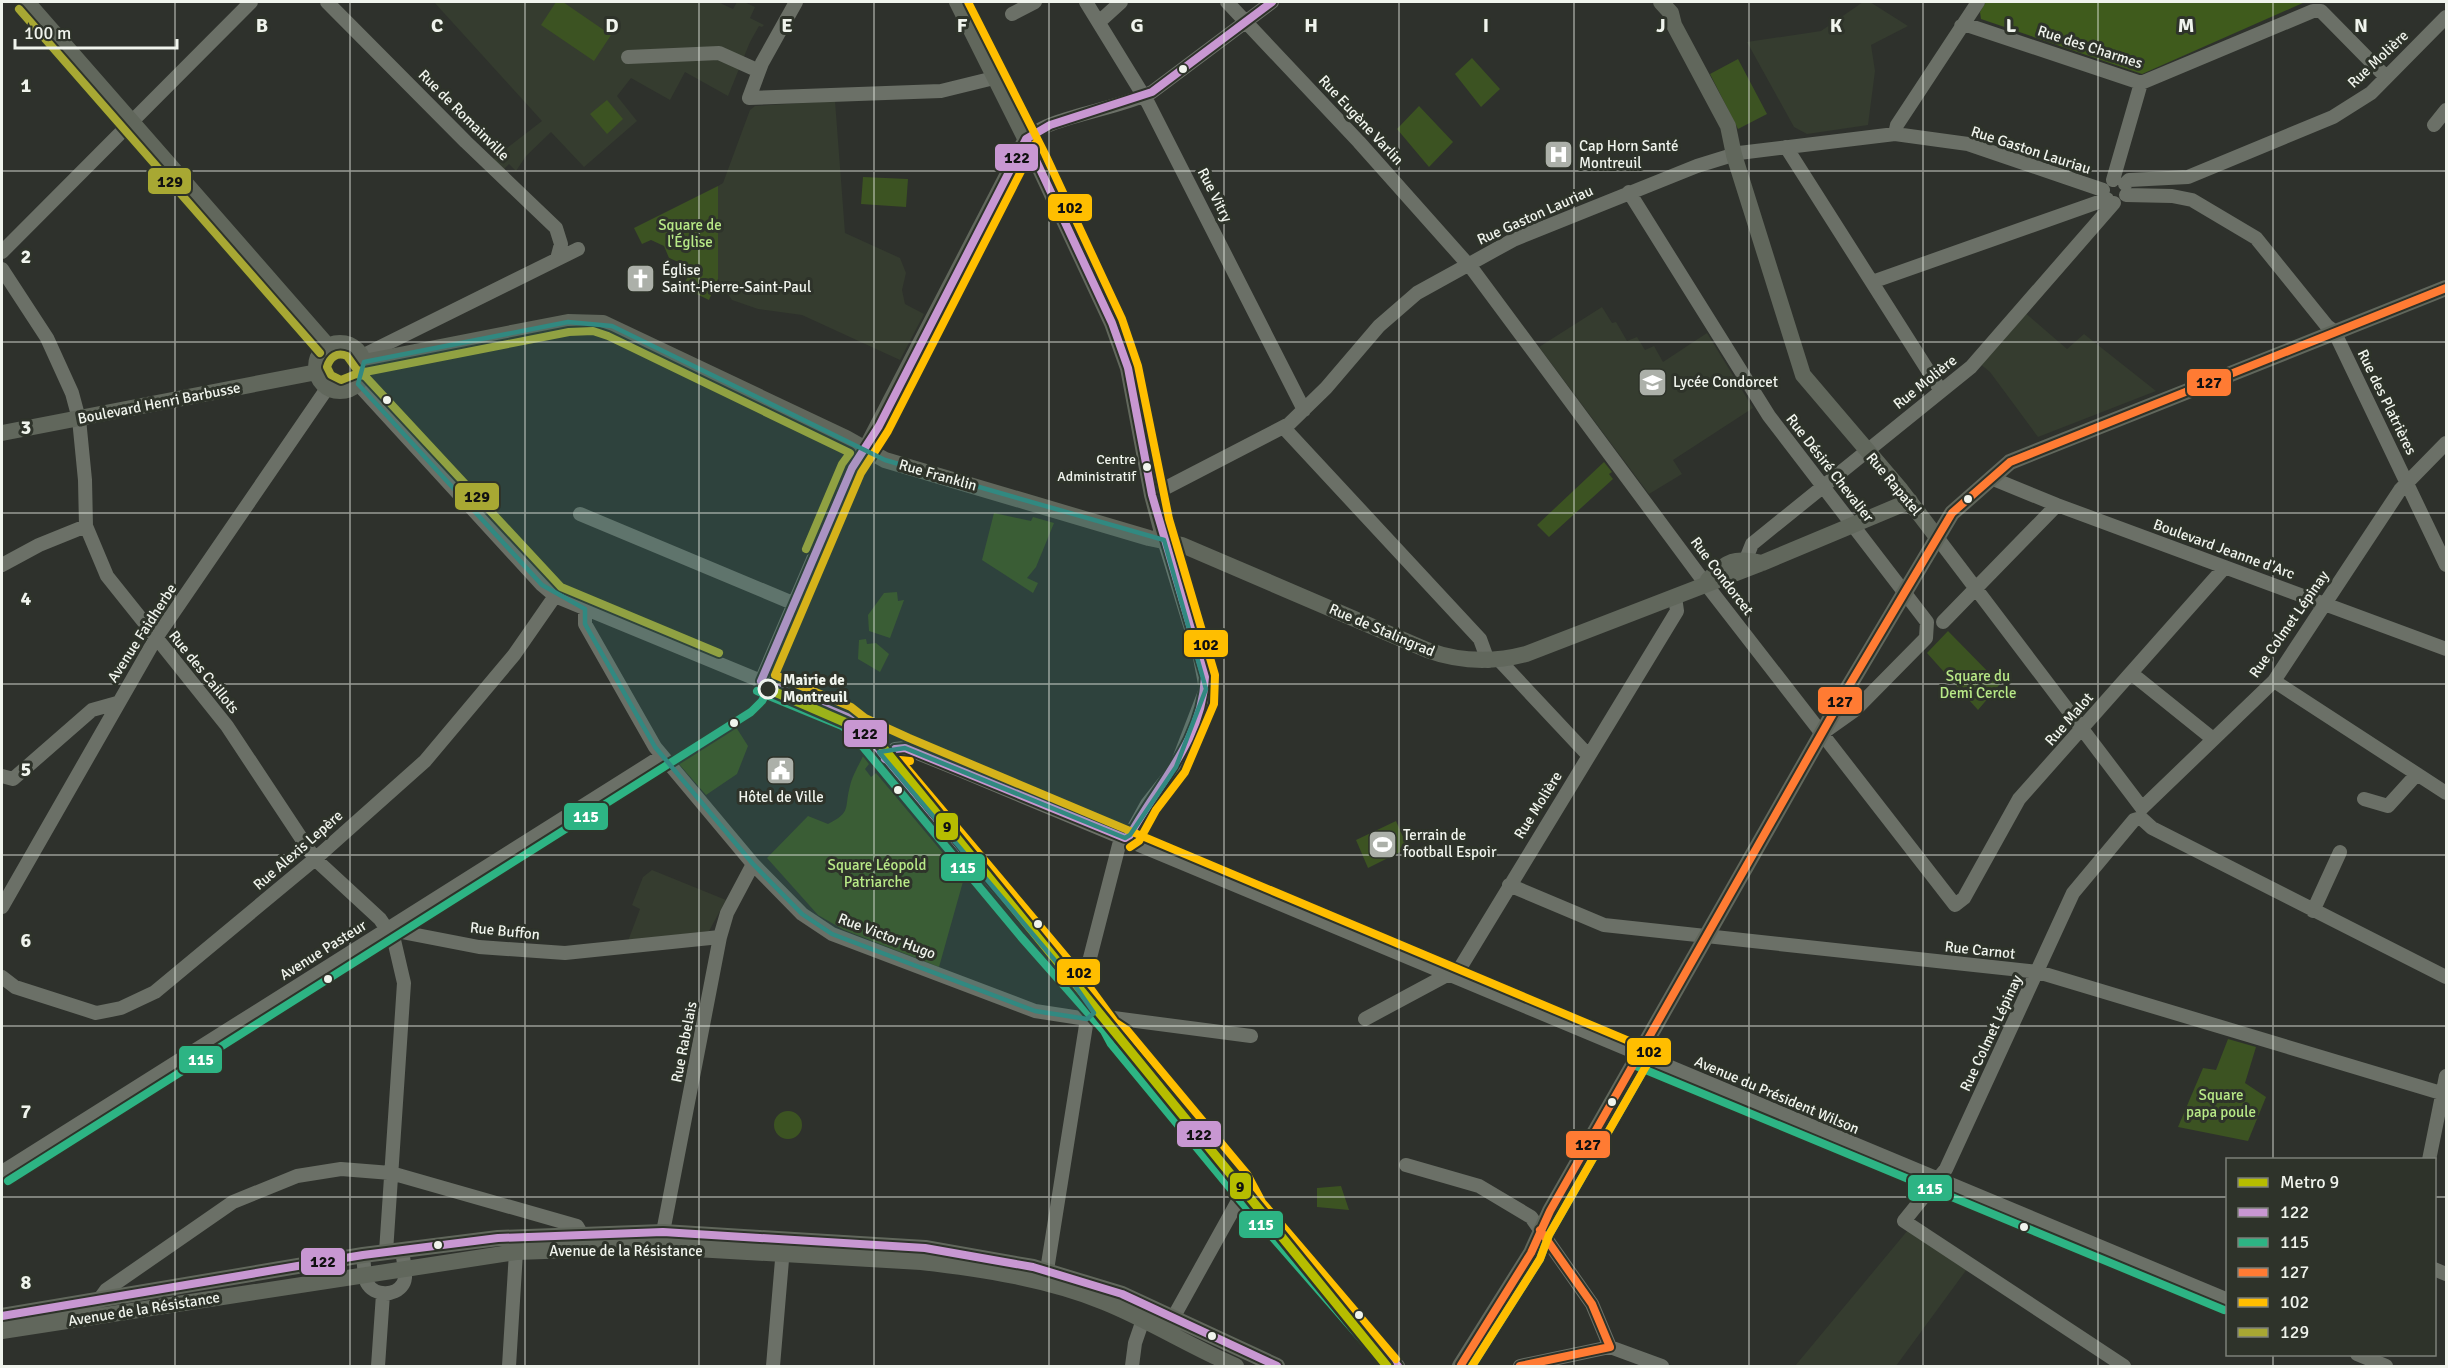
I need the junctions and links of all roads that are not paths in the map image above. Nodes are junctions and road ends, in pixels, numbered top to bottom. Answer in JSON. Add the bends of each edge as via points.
{"nodes":[{"id":1,"x":27,"y":2,"type":"edge"},
{"id":2,"x":251,"y":2,"type":"edge"},
{"id":3,"x":327,"y":2,"type":"edge"},
{"id":4,"x":796,"y":2,"type":"edge"},
{"id":5,"x":957,"y":2,"type":"edge"},
{"id":6,"x":1035,"y":2,"type":"edge"},
{"id":7,"x":1086,"y":2,"type":"edge"},
{"id":8,"x":1121,"y":2,"type":"edge"},
{"id":9,"x":1227,"y":2,"type":"edge"},
{"id":10,"x":1272,"y":2,"type":"edge"},
{"id":11,"x":1978,"y":2,"type":"edge"},
{"id":12,"x":1667,"y":5,"type":"edge"},
{"id":13,"x":1012,"y":14,"type":"dead end"},
{"id":14,"x":2446,"y":17,"type":"edge"},
{"id":15,"x":1099,"y":22,"type":"junction"},
{"id":16,"x":1247,"y":22,"type":"junction"},
{"id":17,"x":1961,"y":26,"type":"junction"},
{"id":18,"x":628,"y":57,"type":"dead end"},
{"id":19,"x":759,"y":71,"type":"junction"},
{"id":20,"x":2386,"y":77,"type":"junction"},
{"id":21,"x":994,"y":78,"type":"junction"},
{"id":22,"x":2141,"y":83,"type":"junction"},
{"id":23,"x":1144,"y":96,"type":"junction"},
{"id":24,"x":2446,"y":110,"type":"edge"},
{"id":25,"x":132,"y":121,"type":"junction"},
{"id":26,"x":2434,"y":125,"type":"dead end"},
{"id":27,"x":1895,"y":134,"type":"junction"},
{"id":28,"x":1026,"y":139,"type":"junction"},
{"id":29,"x":1786,"y":147,"type":"junction"},
{"id":30,"x":1734,"y":154,"type":"junction"},
{"id":31,"x":1629,"y":192,"type":"junction"},
{"id":32,"x":2115,"y":192,"type":"junction"},
{"id":33,"x":2256,"y":238,"type":"joint"},
{"id":34,"x":574,"y":251,"type":"dead end"},
{"id":35,"x":2,"y":252,"type":"edge"},
{"id":36,"x":557,"y":259,"type":"junction"},
{"id":37,"x":1467,"y":264,"type":"junction"},
{"id":38,"x":2,"y":269,"type":"edge"},
{"id":39,"x":1872,"y":282,"type":"junction"},
{"id":40,"x":2446,"y":288,"type":"edge"},
{"id":41,"x":2334,"y":332,"type":"junction"},
{"id":42,"x":328,"y":346,"type":"junction"},
{"id":43,"x":363,"y":359,"type":"junction"},
{"id":44,"x":317,"y":372,"type":"junction"},
{"id":45,"x":358,"y":384,"type":"junction"},
{"id":46,"x":328,"y":387,"type":"junction"},
{"id":47,"x":1941,"y":390,"type":"junction"},
{"id":48,"x":1304,"y":410,"type":"junction"},
{"id":49,"x":80,"y":419,"type":"junction"},
{"id":50,"x":1284,"y":428,"type":"junction"},
{"id":51,"x":2,"y":434,"type":"edge"},
{"id":52,"x":2446,"y":443,"type":"edge"},
{"id":53,"x":865,"y":450,"type":"junction"},
{"id":54,"x":1867,"y":450,"type":"junction"},
{"id":55,"x":1991,"y":478,"type":"junction"},
{"id":56,"x":2408,"y":482,"type":"junction"},
{"id":57,"x":1824,"y":485,"type":"junction"},
{"id":58,"x":1152,"y":495,"type":"junction"},
{"id":59,"x":1910,"y":501,"type":"junction"},
{"id":60,"x":2057,"y":505,"type":"junction"},
{"id":61,"x":580,"y":514,"type":"dead end"},
{"id":62,"x":1853,"y":525,"type":"junction"},
{"id":63,"x":86,"y":526,"type":"junction"},
{"id":64,"x":1936,"y":537,"type":"junction"},
{"id":65,"x":1164,"y":540,"type":"junction"},
{"id":66,"x":1752,"y":564,"type":"junction"},
{"id":67,"x":2446,"y":565,"type":"edge"},
{"id":68,"x":2,"y":566,"type":"edge"},
{"id":69,"x":2225,"y":567,"type":"junction"},
{"id":70,"x":1706,"y":583,"type":"junction"},
{"id":71,"x":1976,"y":589,"type":"junction"},
{"id":72,"x":1904,"y":592,"type":"junction"},
{"id":73,"x":555,"y":596,"type":"junction"},
{"id":74,"x":1675,"y":597,"type":"junction"},
{"id":75,"x":795,"y":604,"type":"junction"},
{"id":76,"x":2324,"y":604,"type":"junction"},
{"id":77,"x":585,"y":609,"type":"junction"},
{"id":78,"x":1943,"y":622,"type":"dead end"},
{"id":79,"x":156,"y":638,"type":"junction"},
{"id":80,"x":2446,"y":649,"type":"edge"},
{"id":81,"x":1493,"y":660,"type":"junction"},
{"id":82,"x":2131,"y":673,"type":"junction"},
{"id":83,"x":2274,"y":681,"type":"junction"},
{"id":84,"x":117,"y":703,"type":"junction"},
{"id":85,"x":79,"y":720,"type":"junction"},
{"id":86,"x":104,"y":725,"type":"junction"},
{"id":87,"x":2081,"y":730,"type":"junction"},
{"id":88,"x":1821,"y":734,"type":"junction"},
{"id":89,"x":2212,"y":740,"type":"junction"},
{"id":90,"x":1588,"y":755,"type":"junction"},
{"id":91,"x":662,"y":756,"type":"junction"},
{"id":92,"x":2417,"y":774,"type":"junction"},
{"id":93,"x":2,"y":776,"type":"edge"},
{"id":94,"x":2445,"y":788,"type":"edge"},
{"id":95,"x":2364,"y":799,"type":"dead end"},
{"id":96,"x":2142,"y":813,"type":"junction"},
{"id":97,"x":1125,"y":838,"type":"junction"},
{"id":98,"x":2340,"y":852,"type":"dead end"},
{"id":99,"x":315,"y":859,"type":"junction"},
{"id":100,"x":753,"y":864,"type":"junction"},
{"id":101,"x":1509,"y":885,"type":"junction"},
{"id":102,"x":1955,"y":905,"type":"joint"},
{"id":103,"x":2,"y":907,"type":"edge"},
{"id":104,"x":2313,"y":911,"type":"junction"},
{"id":105,"x":387,"y":929,"type":"junction"},
{"id":106,"x":720,"y":937,"type":"junction"},
{"id":107,"x":1706,"y":937,"type":"junction"},
{"id":108,"x":2038,"y":972,"type":"junction"},
{"id":109,"x":1448,"y":975,"type":"junction"},
{"id":110,"x":2,"y":977,"type":"edge"},
{"id":111,"x":1069,"y":977,"type":"junction"},
{"id":112,"x":2446,"y":977,"type":"edge"},
{"id":113,"x":1082,"y":989,"type":"junction"},
{"id":114,"x":1096,"y":1016,"type":"junction"},
{"id":115,"x":1365,"y":1019,"type":"dead end"},
{"id":116,"x":1251,"y":1036,"type":"dead end"},
{"id":117,"x":1640,"y":1056,"type":"junction"},
{"id":118,"x":2446,"y":1076,"type":"edge"},
{"id":119,"x":2441,"y":1093,"type":"junction"},
{"id":120,"x":2444,"y":1107,"type":"edge"},
{"id":121,"x":2430,"y":1158,"type":"edge"},
{"id":122,"x":1406,"y":1165,"type":"dead end"},
{"id":123,"x":2,"y":1172,"type":"edge"},
{"id":124,"x":391,"y":1173,"type":"junction"},
{"id":125,"x":1938,"y":1179,"type":"junction"},
{"id":126,"x":1247,"y":1192,"type":"junction"},
{"id":127,"x":579,"y":1230,"type":"junction"},
{"id":128,"x":664,"y":1230,"type":"junction"},
{"id":129,"x":1540,"y":1230,"type":"junction"},
{"id":130,"x":394,"y":1252,"type":"junction"},
{"id":131,"x":516,"y":1252,"type":"junction"},
{"id":132,"x":363,"y":1255,"type":"junction"},
{"id":133,"x":782,"y":1260,"type":"dead end"},
{"id":134,"x":404,"y":1269,"type":"junction"},
{"id":135,"x":1047,"y":1270,"type":"junction"},
{"id":136,"x":366,"y":1275,"type":"junction"},
{"id":137,"x":383,"y":1294,"type":"junction"},
{"id":138,"x":2226,"y":1299,"type":"edge"},
{"id":139,"x":98,"y":1301,"type":"junction"},
{"id":140,"x":1145,"y":1313,"type":"junction"},
{"id":141,"x":2,"y":1316,"type":"edge"},
{"id":142,"x":1173,"y":1318,"type":"junction"},
{"id":143,"x":2,"y":1331,"type":"edge"},
{"id":144,"x":1610,"y":1347,"type":"junction"},
{"id":145,"x":2363,"y":1356,"type":"edge"},
{"id":146,"x":2382,"y":1363,"type":"edge"},
{"id":147,"x":378,"y":1366,"type":"edge"},
{"id":148,"x":509,"y":1366,"type":"edge"},
{"id":149,"x":773,"y":1366,"type":"edge"},
{"id":150,"x":1132,"y":1366,"type":"edge"},
{"id":151,"x":1236,"y":1366,"type":"edge"},
{"id":152,"x":1277,"y":1366,"type":"edge"},
{"id":153,"x":1398,"y":1366,"type":"edge"},
{"id":154,"x":1463,"y":1366,"type":"edge"},
{"id":155,"x":1520,"y":1366,"type":"edge"},
{"id":156,"x":1662,"y":1366,"type":"edge"},
{"id":157,"x":2124,"y":1366,"type":"edge"}],
"edges":[{"from":1,"to":25,"type":"main road"},
{"from":2,"to":25,"type":"street"},
{"from":3,"to":36,"type":"street","name":"Rue de Romainville","via":[[556,228],[561,244]]},
{"from":4,"to":19,"type":"street"},
{"from":5,"to":21,"type":"main road"},
{"from":6,"to":13,"type":"street"},
{"from":7,"to":15,"type":"street","name":"Rue Vitry"},
{"from":8,"to":15,"type":"street"},
{"from":9,"to":16,"type":"street","name":"Rue Eugène Varlin"},
{"from":10,"to":16,"type":"street"},
{"from":11,"to":17,"type":"street"},
{"from":12,"to":30,"type":"main road","name":"Rue Rapatel","via":[[1728,126]]},
{"from":14,"to":20,"type":"street","name":"Rue Molière"},
{"from":15,"to":23,"type":"street","name":"Rue Vitry"},
{"from":16,"to":23,"type":"street"},
{"from":16,"to":37,"type":"street","name":"Rue Eugène Varlin"},
{"from":17,"to":22,"type":"street","name":"Rue des Charmes","via":[[1982,29]]},
{"from":17,"to":27,"type":"street"},
{"from":18,"to":19,"type":"street","via":[[719,53]]},
{"from":19,"to":21,"type":"street","via":[[749,98],[941,91]]},
{"from":20,"to":22,"type":"street","name":"Rue des Charmes","via":[[2321,11],[2313,11]]},
{"from":20,"to":32,"type":"street","name":"Rue Molière","via":[[2371,93],[2333,117],[2188,177],[2129,180]]},
{"from":21,"to":28,"type":"main road"},
{"from":22,"to":32,"type":"street"},
{"from":23,"to":28,"type":"street","via":[[1042,128]]},
{"from":23,"to":48,"type":"street","name":"Rue Vitry"},
{"from":24,"to":26,"type":"street"},
{"from":25,"to":35,"type":"street"},
{"from":25,"to":42,"type":"main road"},
{"from":27,"to":29,"type":"street","name":"Rue Gaston Lauriau"},
{"from":27,"to":32,"type":"street","name":"Rue Gaston Lauriau","via":[[1968,144]]},
{"from":28,"to":53,"type":"main road"},
{"from":28,"to":58,"type":"main road","via":[[1112,324],[1128,368]]},
{"from":29,"to":30,"type":"street","name":"Rue Gaston Lauriau"},
{"from":29,"to":39,"type":"street"},
{"from":30,"to":31,"type":"street","name":"Rue Gaston Lauriau"},
{"from":30,"to":54,"type":"main road","name":"Rue Rapatel","via":[[1803,375]]},
{"from":31,"to":37,"type":"street","name":"Rue Gaston Lauriau","via":[[1513,240]]},
{"from":31,"to":57,"type":"street","name":"Rue Désiré Chevalier","via":[[1769,416]]},
{"from":32,"to":33,"type":"street","name":"Rue Gaston Lauriau","via":[[2192,200]]},
{"from":32,"to":39,"type":"street"},
{"from":32,"to":47,"type":"street","name":"Rue Molière","via":[[1971,367]]},
{"from":33,"to":41,"type":"street","name":"Rue des Platrières"},
{"from":34,"to":36,"type":"street"},
{"from":36,"to":43,"type":"street"},
{"from":37,"to":48,"type":"street","name":"Rue Gaston Lauriau","via":[[1398,308]]},
{"from":37,"to":70,"type":"street","name":"Rue Condorcet"},
{"from":38,"to":49,"type":"street","name":"Rue des Caillots","via":[[48,338]]},
{"from":39,"to":47,"type":"street"},
{"from":40,"to":41,"type":"main road"},
{"from":41,"to":55,"type":"main road","via":[[2010,462]]},
{"from":41,"to":56,"type":"street","name":"Rue des Platrières"},
{"from":42,"to":43,"type":"main road","via":[[343,343],[357,349]]},
{"from":42,"to":44,"type":"main road","via":[[318,357]]},
{"from":43,"to":45,"type":"main road","via":[[363,375]]},
{"from":43,"to":53,"type":"main road","name":"Rue Franklin","via":[[594,320]]},
{"from":44,"to":46,"type":"main road"},
{"from":44,"to":49,"type":"main road","name":"Boulevard Henri Barbusse"},
{"from":45,"to":46,"type":"main road","via":[[341,391]]},
{"from":45,"to":73,"type":"street"},
{"from":46,"to":79,"type":"street","name":"Avenue Faidherbe"},
{"from":47,"to":54,"type":"street","name":"Rue Molière"},
{"from":48,"to":50,"type":"street","name":"Rue Gaston Lauriau"},
{"from":49,"to":51,"type":"main road","name":"Boulevard Henri Barbusse"},
{"from":49,"to":63,"type":"street","name":"Rue des Caillots"},
{"from":50,"to":58,"type":"street","name":"Rue Gaston Lauriau"},
{"from":50,"to":81,"type":"street","via":[[1480,639]]},
{"from":52,"to":56,"type":"street","name":"Rue Colmet Lépinay"},
{"from":53,"to":65,"type":"main road","name":"Rue Franklin","via":[[885,460]]},
{"from":53,"to":75,"type":"street","via":[[852,468]]},
{"from":54,"to":57,"type":"street","name":"Rue Molière"},
{"from":54,"to":59,"type":"main road","name":"Rue Rapatel"},
{"from":55,"to":60,"type":"street","name":"Boulevard Jeanne d'Arc"},
{"from":55,"to":64,"type":"main road","via":[[1948,517]]},
{"from":56,"to":67,"type":"street","name":"Rue des Platrières"},
{"from":56,"to":76,"type":"street","name":"Rue Colmet Lépinay"},
{"from":57,"to":62,"type":"street","name":"Rue Désiré Chevalier"},
{"from":57,"to":66,"type":"street","name":"Rue Molière","via":[[1752,544]]},
{"from":58,"to":65,"type":"main road"},
{"from":59,"to":62,"type":"main road","name":"Rue de Stalingrad"},
{"from":59,"to":64,"type":"main road","name":"Rue Rapatel"},
{"from":60,"to":69,"type":"street","name":"Boulevard Jeanne d'Arc"},
{"from":60,"to":71,"type":"street"},
{"from":61,"to":75,"type":"street"},
{"from":62,"to":66,"type":"main road","name":"Rue de Stalingrad"},
{"from":62,"to":72,"type":"street","name":"Rue Désiré Chevalier"},
{"from":63,"to":68,"type":"street","via":[[39,545]]},
{"from":63,"to":79,"type":"street","name":"Rue des Caillots","via":[[107,576]]},
{"from":64,"to":71,"type":"street","name":"Rue Rapatel"},
{"from":64,"to":72,"type":"main road"},
{"from":65,"to":81,"type":"main road","name":"Rue de Stalingrad","via":[[1427,650],[1447,657]]},
{"from":65,"to":97,"type":"street","via":[[1206,689],[1176,767]]},
{"from":66,"to":70,"type":"main road","name":"Rue de Stalingrad","via":[[1728,562]]},
{"from":69,"to":76,"type":"street","name":"Boulevard Jeanne d'Arc"},
{"from":69,"to":82,"type":"street","name":"Rue Malot"},
{"from":70,"to":74,"type":"main road","name":"Rue de Stalingrad"},
{"from":70,"to":88,"type":"street","name":"Rue Condorcet"},
{"from":71,"to":78,"type":"street"},
{"from":71,"to":87,"type":"street","name":"Rue Rapatel"},
{"from":72,"to":88,"type":"main road"},
{"from":72,"to":88,"type":"street","name":"Rue Désiré Chevalier","via":[[1927,622],[1926,638],[1855,710]]},
{"from":73,"to":77,"type":"street"},
{"from":73,"to":99,"type":"street","name":"Rue Alexis Lepère","via":[[514,655],[425,761]]},
{"from":74,"to":81,"type":"main road","name":"Rue de Stalingrad","via":[[1526,654]]},
{"from":74,"to":90,"type":"street","name":"Rue Molière","via":[[1677,611]]},
{"from":75,"to":77,"type":"street","via":[[761,681]]},
{"from":76,"to":80,"type":"street","name":"Boulevard Jeanne d'Arc"},
{"from":76,"to":83,"type":"street","name":"Rue Colmet Lépinay"},
{"from":77,"to":91,"type":"street","name":"Rue Victor Hugo","via":[[585,624]]},
{"from":79,"to":84,"type":"street","name":"Avenue Faidherbe"},
{"from":79,"to":99,"type":"street","name":"Rue des Caillots","via":[[227,726]]},
{"from":81,"to":90,"type":"street"},
{"from":82,"to":87,"type":"street","name":"Rue Malot"},
{"from":82,"to":89,"type":"street"},
{"from":83,"to":89,"type":"street","name":"Rue Colmet Lépinay"},
{"from":83,"to":92,"type":"street"},
{"from":84,"to":85,"type":"street","via":[[92,710]]},
{"from":84,"to":86,"type":"street","name":"Avenue Faidherbe"},
{"from":85,"to":86,"type":"street","via":[[97,717]]},
{"from":85,"to":93,"type":"street","via":[[13,779]]},
{"from":86,"to":103,"type":"street","name":"Avenue Faidherbe"},
{"from":87,"to":96,"type":"street","name":"Rue Rapatel"},
{"from":87,"to":102,"type":"street","name":"Rue Malot","via":[[2019,800],[1964,898]]},
{"from":88,"to":102,"type":"street","name":"Rue Condorcet"},
{"from":88,"to":107,"type":"main road"},
{"from":89,"to":96,"type":"street","name":"Rue Colmet Lépinay"},
{"from":90,"to":101,"type":"street","name":"Rue Molière"},
{"from":91,"to":100,"type":"street","name":"Rue Victor Hugo"},
{"from":91,"to":105,"type":"street","name":"Avenue Pasteur"},
{"from":92,"to":94,"type":"street"},
{"from":92,"to":95,"type":"street","via":[[2388,806]]},
{"from":96,"to":104,"type":"street","name":"Rue Rapatel","via":[[2152,828]]},
{"from":96,"to":108,"type":"street","name":"Rue Colmet Lépinay","via":[[2077,886]]},
{"from":97,"to":109,"type":"street","name":"Avenue du Président Wilson"},
{"from":97,"to":111,"type":"street","name":"Avenue du Président Wilson","via":[[905,748],[895,749],[885,759]]},
{"from":97,"to":113,"type":"street","via":[[1119,845]]},
{"from":98,"to":104,"type":"street"},
{"from":99,"to":105,"type":"street"},
{"from":99,"to":110,"type":"street","name":"Rue Alexis Lepère","via":[[154,992],[121,1008],[96,1013],[15,987]]},
{"from":100,"to":106,"type":"street","name":"Rue Rabelais","via":[[727,913]]},
{"from":100,"to":114,"type":"street","name":"Rue Victor Hugo","via":[[802,914],[832,934],[1035,1011]]},
{"from":101,"to":107,"type":"street","name":"Rue Carnot","via":[[1604,925]]},
{"from":101,"to":109,"type":"street","name":"Rue Molière","via":[[1460,968]]},
{"from":104,"to":112,"type":"street","name":"Rue Rapatel"},
{"from":105,"to":106,"type":"street","name":"Rue Buffon","via":[[479,947],[565,953]]},
{"from":105,"to":123,"type":"street","name":"Avenue Pasteur"},
{"from":105,"to":124,"type":"street","via":[[394,940],[404,984]]},
{"from":106,"to":128,"type":"street","name":"Rue Rabelais"},
{"from":107,"to":108,"type":"street","name":"Rue Carnot"},
{"from":107,"to":117,"type":"main road"},
{"from":108,"to":119,"type":"street","name":"Rue Carnot"},
{"from":108,"to":125,"type":"street","name":"Rue Colmet Lépinay"},
{"from":109,"to":115,"type":"street","name":"Rue Molière"},
{"from":109,"to":117,"type":"street","name":"Avenue du Président Wilson"},
{"from":111,"to":113,"type":"street"},
{"from":111,"to":114,"type":"street"},
{"from":113,"to":114,"type":"street"},
{"from":114,"to":116,"type":"street","name":"Rue Victor Hugo"},
{"from":114,"to":126,"type":"street","via":[[1119,1037]]},
{"from":114,"to":135,"type":"street"},
{"from":117,"to":125,"type":"street","name":"Avenue du Président Wilson"},
{"from":117,"to":129,"type":"main road"},
{"from":118,"to":119,"type":"street"},
{"from":119,"to":120,"type":"street"},
{"from":120,"to":121,"type":"street"},
{"from":122,"to":129,"type":"street","via":[[1479,1186],[1531,1217]]},
{"from":124,"to":127,"type":"street"},
{"from":124,"to":130,"type":"street"},
{"from":124,"to":139,"type":"street","via":[[341,1169],[297,1176],[233,1202],[106,1290]]},
{"from":125,"to":138,"type":"street","name":"Avenue du Président Wilson"},
{"from":125,"to":157,"type":"street","name":"Rue Colmet Lépinay","via":[[1904,1221]]},
{"from":126,"to":142,"type":"street","via":[[1238,1201]]},
{"from":126,"to":153,"type":"street"},
{"from":127,"to":128,"type":"main road","name":"Avenue de la Résistance"},
{"from":127,"to":130,"type":"main road","name":"Avenue de la Résistance"},
{"from":128,"to":135,"type":"main road","name":"Avenue de la Résistance","via":[[786,1235],[925,1248]]},
{"from":129,"to":144,"type":"street","via":[[1592,1304]]},
{"from":129,"to":154,"type":"main road","via":[[1531,1253]]},
{"from":130,"to":132,"type":"main road","name":"Avenue de la Résistance"},
{"from":130,"to":134,"type":"street"},
{"from":131,"to":134,"type":"main road","name":"Avenue de la Résistance"},
{"from":131,"to":140,"type":"main road","name":"Avenue de la Résistance","via":[[661,1247],[940,1264],[1029,1280]]},
{"from":131,"to":148,"type":"street"},
{"from":132,"to":136,"type":"street"},
{"from":132,"to":139,"type":"main road","name":"Avenue de la Résistance"},
{"from":133,"to":149,"type":"street"},
{"from":134,"to":136,"type":"main road","name":"Avenue de la Résistance"},
{"from":134,"to":137,"type":"street","via":[[403,1284]]},
{"from":135,"to":140,"type":"main road","name":"Avenue de la Résistance","via":[[1094,1283]]},
{"from":136,"to":137,"type":"street","via":[[371,1287]]},
{"from":136,"to":143,"type":"main road","name":"Avenue de la Résistance"},
{"from":137,"to":147,"type":"street"},
{"from":139,"to":141,"type":"main road","name":"Avenue de la Résistance"},
{"from":140,"to":142,"type":"main road","name":"Avenue de la Résistance"},
{"from":140,"to":150,"type":"street"},
{"from":140,"to":151,"type":"main road","name":"Avenue de la Résistance"},
{"from":142,"to":152,"type":"main road","name":"Avenue de la Résistance"},
{"from":144,"to":155,"type":"street"},
{"from":144,"to":156,"type":"street"},
{"from":145,"to":146,"type":"street"}]}
